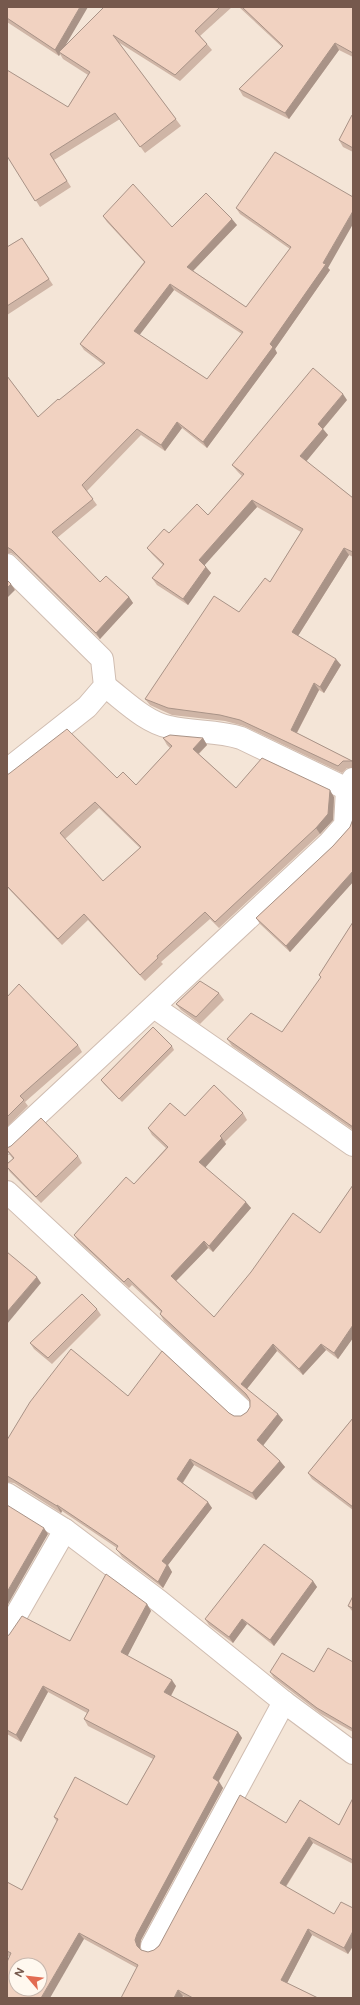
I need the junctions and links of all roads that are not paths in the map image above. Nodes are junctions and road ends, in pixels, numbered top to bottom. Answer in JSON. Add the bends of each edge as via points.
{"nodes":[{"id":1,"x":7,"y":565,"type":"edge"},
{"id":2,"x":105,"y":686,"type":"junction"},
{"id":3,"x":7,"y":770,"type":"edge"},
{"id":4,"x":350,"y":784,"type":"edge"},
{"id":5,"x":349,"y":828,"type":"edge"},
{"id":6,"x":154,"y":1007,"type":"junction"},
{"id":7,"x":7,"y":1143,"type":"edge"},
{"id":8,"x":353,"y":1145,"type":"edge"},
{"id":9,"x":7,"y":1192,"type":"edge"},
{"id":10,"x":242,"y":1410,"type":"dead end"},
{"id":11,"x":7,"y":1494,"type":"edge"},
{"id":12,"x":65,"y":1530,"type":"junction"},
{"id":13,"x":7,"y":1631,"type":"edge"},
{"id":14,"x":284,"y":1702,"type":"junction"},
{"id":15,"x":353,"y":1753,"type":"edge"},
{"id":16,"x":152,"y":1946,"type":"dead end"}],
"edges":[{"from":1,"to":2,"type":"street","via":[[102,659]]},
{"from":2,"to":3,"type":"street","via":[[88,707]]},
{"from":2,"to":4,"type":"street","via":[[149,720],[168,727],[224,732]]},
{"from":4,"to":5,"type":"street"},
{"from":5,"to":6,"type":"street","via":[[329,843]]},
{"from":6,"to":7,"type":"street"},
{"from":6,"to":8,"type":"street"},
{"from":9,"to":10,"type":"street"},
{"from":11,"to":12,"type":"street"},
{"from":12,"to":13,"type":"street"},
{"from":12,"to":14,"type":"street","via":[[159,1601]]},
{"from":14,"to":15,"type":"street"},
{"from":14,"to":16,"type":"street"}]}
